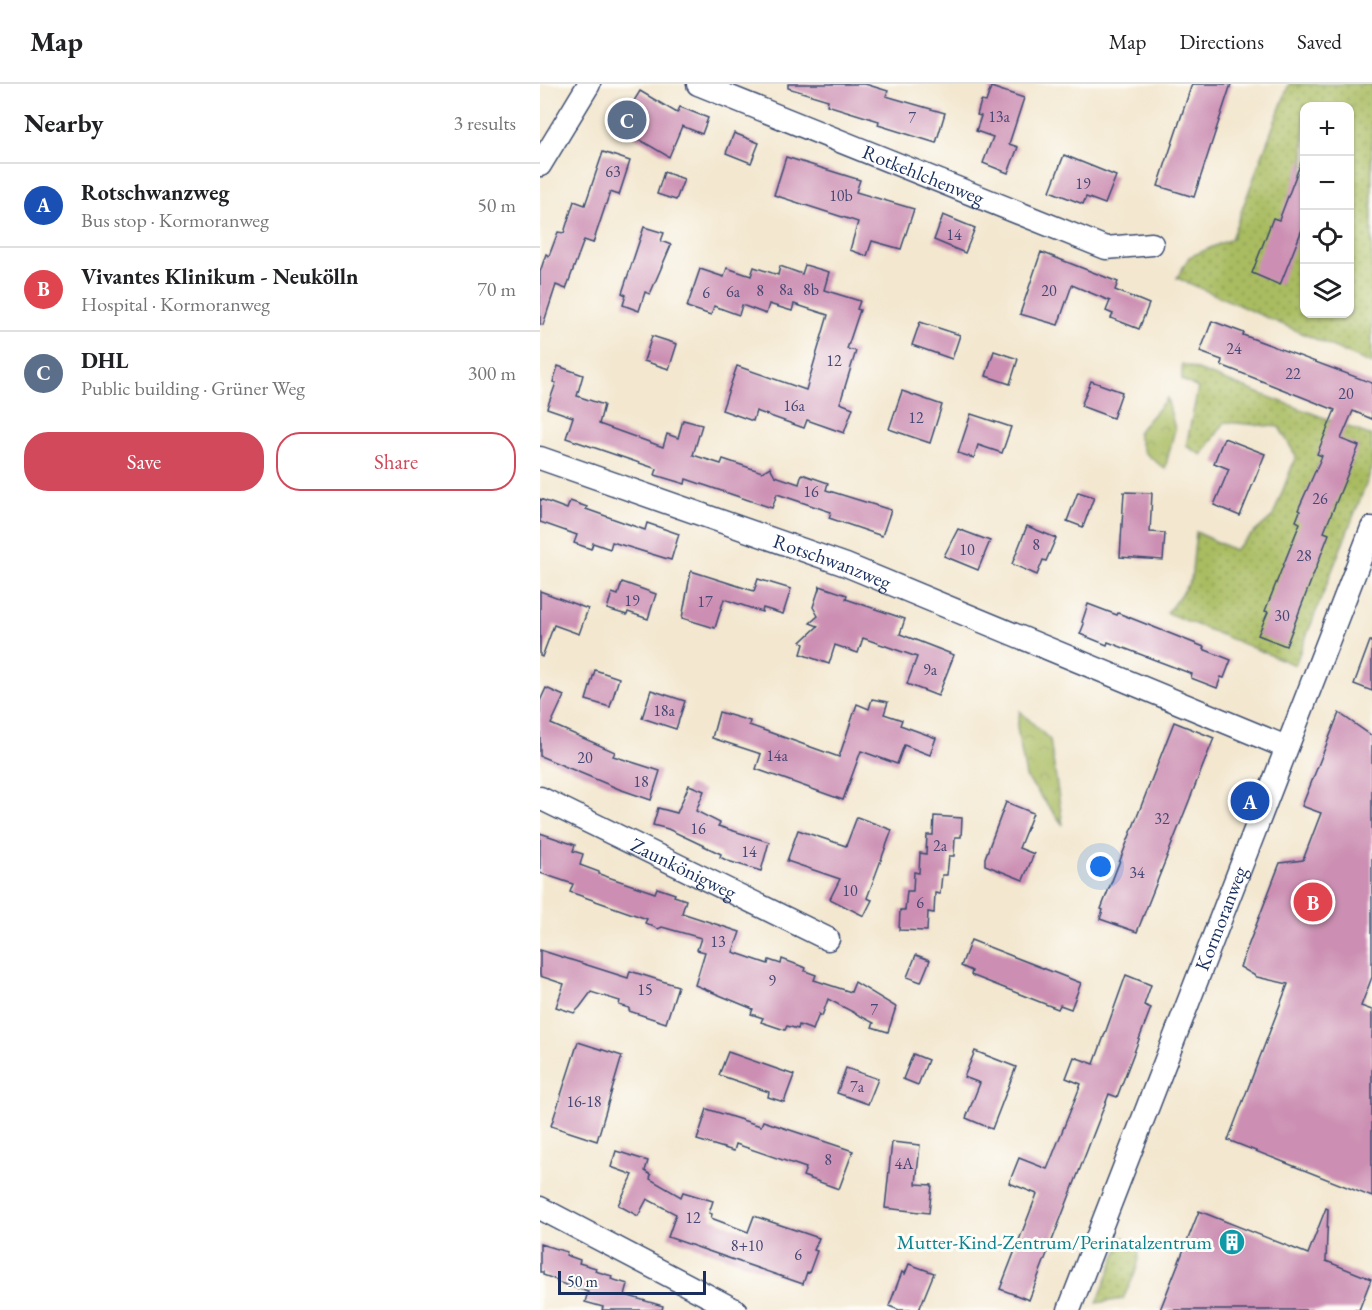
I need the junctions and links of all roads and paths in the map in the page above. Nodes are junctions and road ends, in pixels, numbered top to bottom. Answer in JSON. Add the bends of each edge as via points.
{"nodes":[{"id":1,"x":589,"y":84,"type":"edge"},
{"id":2,"x":698,"y":84,"type":"edge"},
{"id":3,"x":540,"y":165,"type":"edge"},
{"id":4,"x":1152,"y":244,"type":"dead end"},
{"id":5,"x":540,"y":458,"type":"edge"},
{"id":6,"x":1372,"y":528,"type":"edge"},
{"id":7,"x":1286,"y":747,"type":"junction"},
{"id":8,"x":540,"y":798,"type":"edge"},
{"id":9,"x":828,"y":939,"type":"dead end"},
{"id":10,"x":540,"y":1208,"type":"edge"},
{"id":11,"x":735,"y":1310,"type":"edge"},
{"id":12,"x":1069,"y":1310,"type":"edge"}],
"edges":[{"from":1,"to":3,"type":"street"},
{"from":2,"to":4,"type":"street","name":"Rotkehlchenweg","via":[[1106,248]]},
{"from":5,"to":7,"type":"street","name":"Rotschwanzweg","via":[[846,565]]},
{"from":6,"to":7,"type":"street","name":"Kormoranweg"},
{"from":7,"to":12,"type":"street","name":"Kormoranweg"},
{"from":8,"to":9,"type":"street","name":"Zaunkönigweg"},
{"from":10,"to":11,"type":"street"}]}
